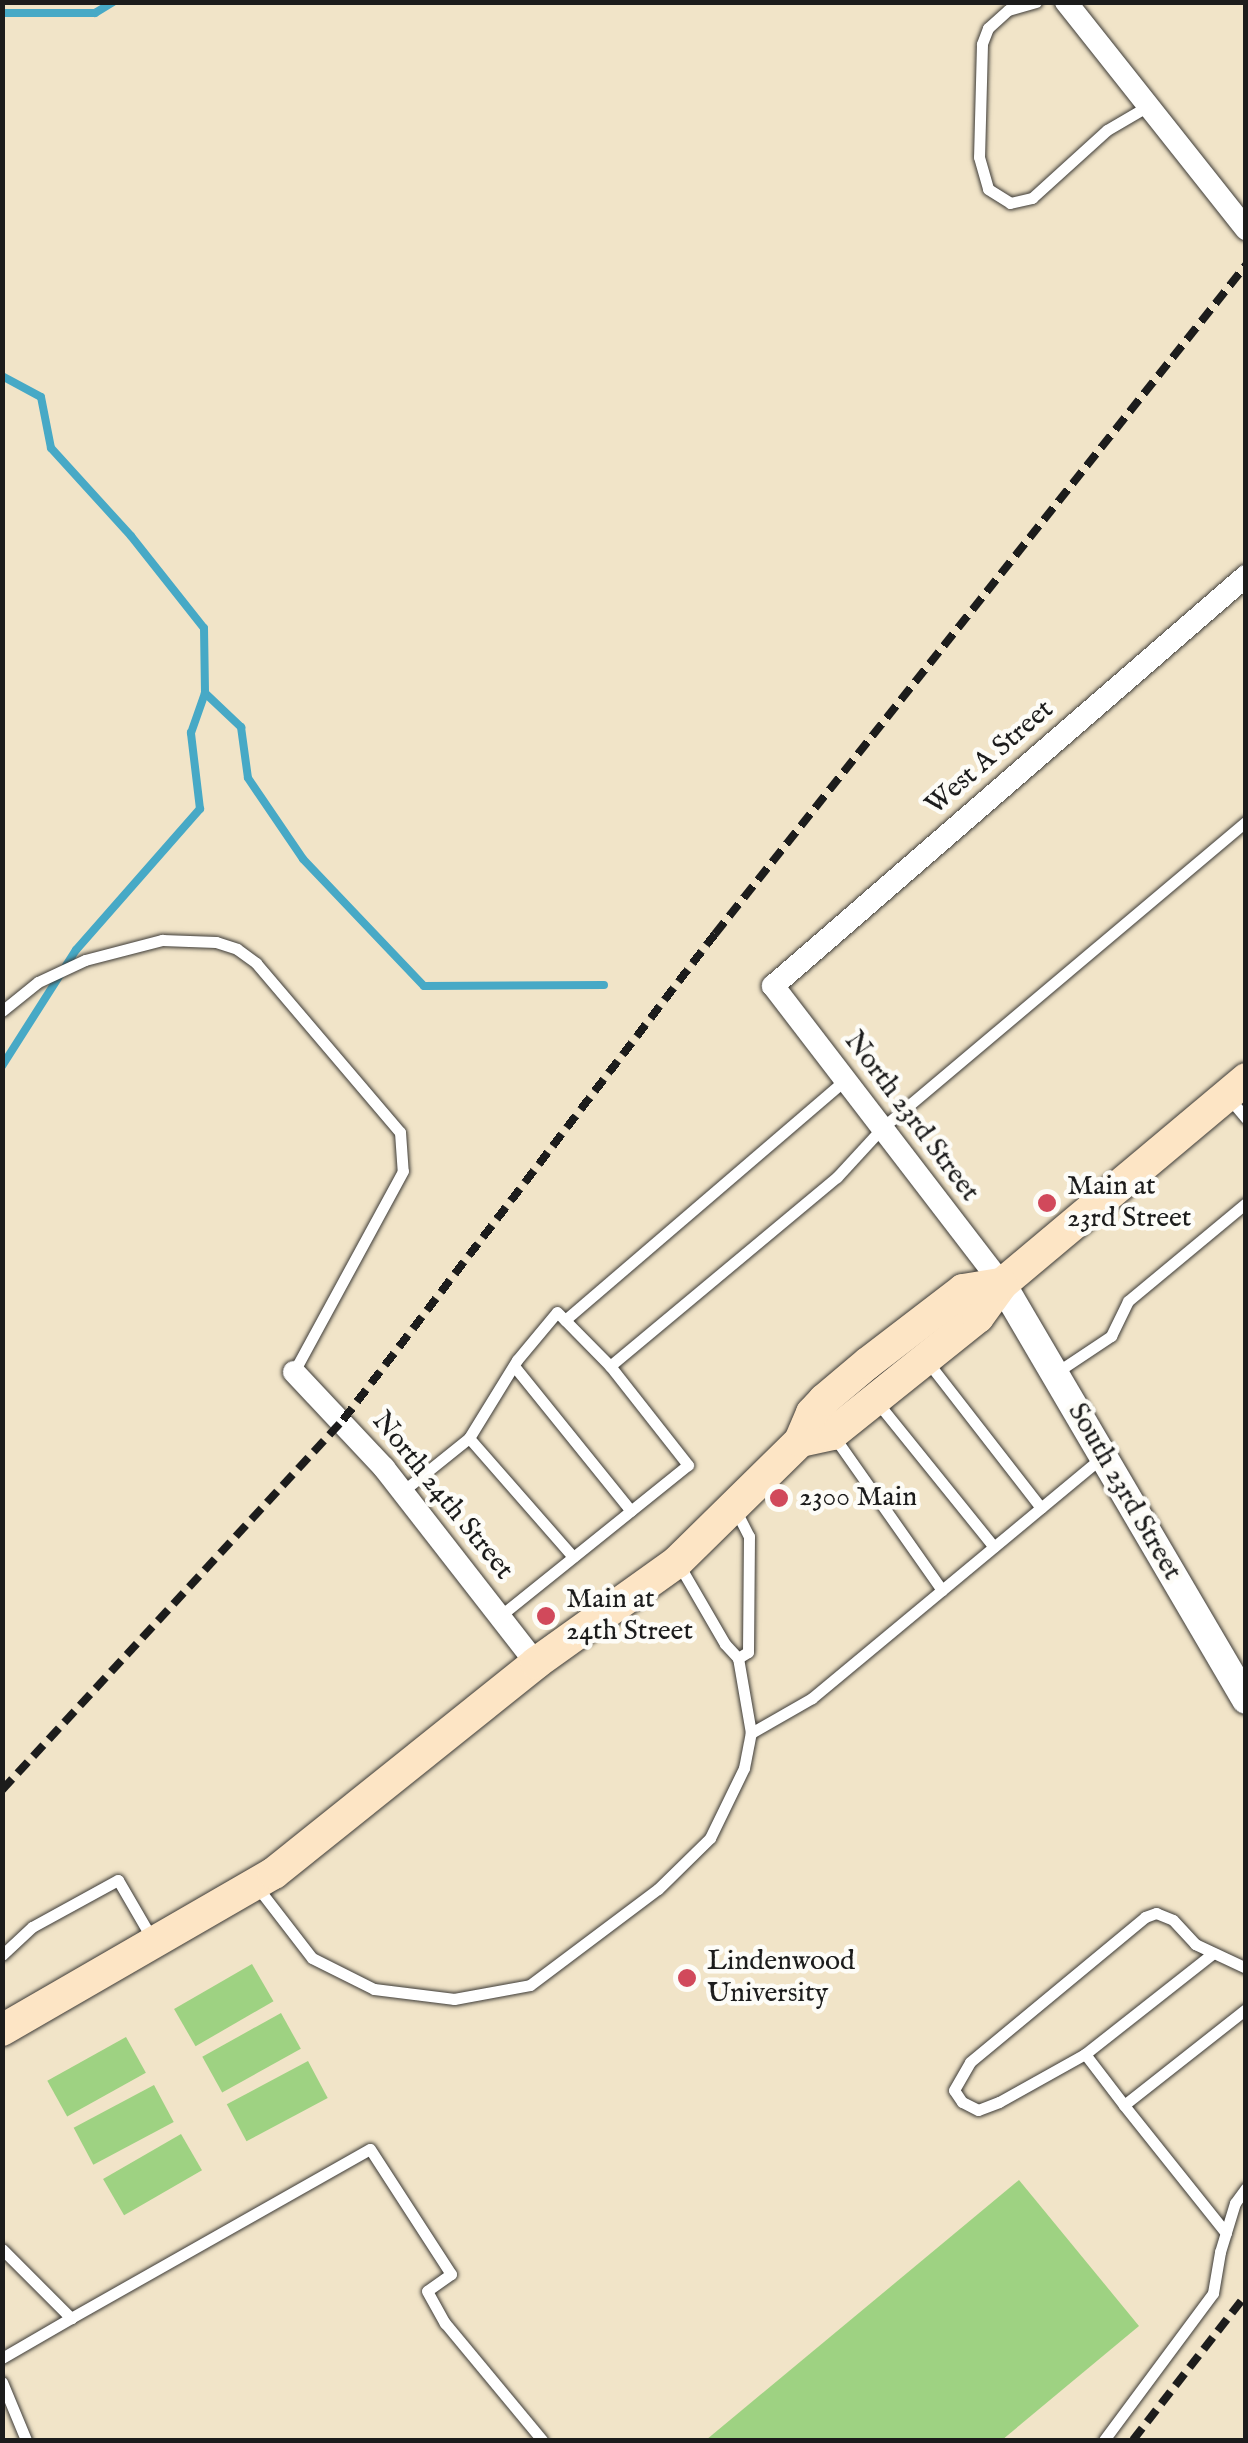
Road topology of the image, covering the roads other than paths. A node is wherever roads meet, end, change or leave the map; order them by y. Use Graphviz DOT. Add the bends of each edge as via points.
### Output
graph roads {
  1 [pos="1036,2"];
  2 [pos="1066,2"];
  3 [pos="1148,106"];
  4 [pos="1246,229"];
  5 [pos="1246,576"];
  6 [pos="1246,822"];
  7 [pos="773,986"];
  8 [pos="2,1011"];
  9 [pos="845,1080"];
  10 [pos="1239,1097"];
  11 [pos="882,1128"];
  12 [pos="1246,1202"];
  13 [pos="1002,1284"];
  14 [pos="565,1320"];
  15 [pos="924,1358"];
  16 [pos="514,1366"];
  17 [pos="610,1366"];
  18 [pos="294,1372"];
  19 [pos="1054,1374"];
  20 [pos="876,1400"];
  21 [pos="832,1434"];
  22 [pos="470,1438"];
  23 [pos="800,1440"];
  24 [pos="1103,1456"];
  25 [pos="403,1492"];
  26 [pos="734,1506"];
  27 [pos="1041,1508"];
  28 [pos="630,1511"];
  29 [pos="994,1547"];
  30 [pos="573,1557"];
  31 [pos="677,1562"];
  32 [pos="942,1590"];
  33 [pos="500,1616"];
  34 [pos="738,1658"];
  35 [pos="536,1663"];
  36 [pos="1243,1688"];
  37 [pos="751,1733"];
  38 [pos="255,1884"];
  39 [pos="154,1942"];
  40 [pos="1212,1954"];
  41 [pos="2,1956"];
  42 [pos="1246,1968"];
  43 [pos="1246,2009"];
  44 [pos="3,2029"];
  45 [pos="1085,2054"];
  46 [pos="1124,2105"];
  47 [pos="1246,2188"];
  48 [pos="1226,2233"];
  49 [pos="2,2250"];
  50 [pos="71,2318"];
  51 [pos="2,2358"];
  52 [pos="2,2382"];
  53 [pos="26,2440"];
  54 [pos="542,2440"];
  55 [pos="1104,2440"];
  1 -- 3 [label="lane" via="1008,10 982,44 979,157 988,189 1010,203 1032,198 1107,130"];
  2 -- 3 [label="street"];
  3 -- 4 [label="street"];
  5 -- 7 [label="street, West A Street"];
  6 -- 11 [label="lane"];
  7 -- 9 [label="street, North 23rd Street"];
  8 -- 18 [label="lane" via="38,982 86,960 162,940 216,942 256,963 400,1132 404,1171"];
  9 -- 11 [label="street, North 23rd Street"];
  9 -- 14 [label="lane"];
  10 -- 13 [label="main road"];
  11 -- 13 [label="street, North 23rd Street"];
  11 -- 17 [label="lane" via="838,1177"];
  12 -- 19 [label="lane" via="1128,1302 1111,1336"];
  13 -- 15 [label="main road" via="978,1317"];
  13 -- 19 [label="street, South 23rd Street"];
  13 -- 23 [label="main road" via="963,1290 915,1326 824,1400"];
  14 -- 16 [label="lane" via="557,1312"];
  14 -- 17 [label="lane"];
  15 -- 20 [label="main road"];
  15 -- 27 [label="lane"];
  16 -- 22 [label="lane"];
  16 -- 28 [label="lane"];
  17 -- 28 [label="lane" via="688,1465"];
  18 -- 25 [label="street, North 24th Street"];
  19 -- 24 [label="street, South 23rd Street"];
  20 -- 21 [label="main road"];
  20 -- 29 [label="lane"];
  21 -- 23 [label="main road"];
  21 -- 32 [label="lane"];
  22 -- 25 [label="lane"];
  22 -- 30 [label="lane"];
  23 -- 26 [label="main road"];
  24 -- 27 [label="lane"];
  24 -- 36 [label="street, South 23rd Street"];
  25 -- 33 [label="street, North 24th Street"];
  26 -- 31 [label="main road"];
  26 -- 34 [label="lane" via="749,1536 748,1652"];
  27 -- 29 [label="lane"];
  28 -- 30 [label="lane"];
  29 -- 32 [label="lane"];
  30 -- 33 [label="lane"];
  31 -- 34 [label="lane"];
  31 -- 35 [label="main road"];
  32 -- 37 [label="lane" via="812,1698"];
  33 -- 35 [label="street, North 24th Street"];
  34 -- 37 [label="lane"];
  35 -- 38 [label="main road"];
  37 -- 38 [label="lane" via="744,1768 710,1838 658,1889 530,1986 454,1999 374,1989 312,1958"];
  38 -- 39 [label="main road"];
  39 -- 41 [label="lane" via="118,1880 32,1927"];
  39 -- 44 [label="main road"];
  40 -- 42 [label="lane"];
  40 -- 45 [label="lane"];
  40 -- 45 [label="lane" via="1173,1920 1145,1917 970,2062 954,2090 978,2110"];
  43 -- 46 [label="lane"];
  45 -- 46 [label="lane"];
  46 -- 48 [label="lane"];
  47 -- 48 [label="lane"];
  48 -- 55 [label="lane" via="1214,2294"];
  49 -- 50 [label="lane"];
  50 -- 51 [label="lane"];
  50 -- 54 [label="lane" via="370,2149 450,2274 427,2292 445,2323"];
  52 -- 53 [label="lane"];
}
